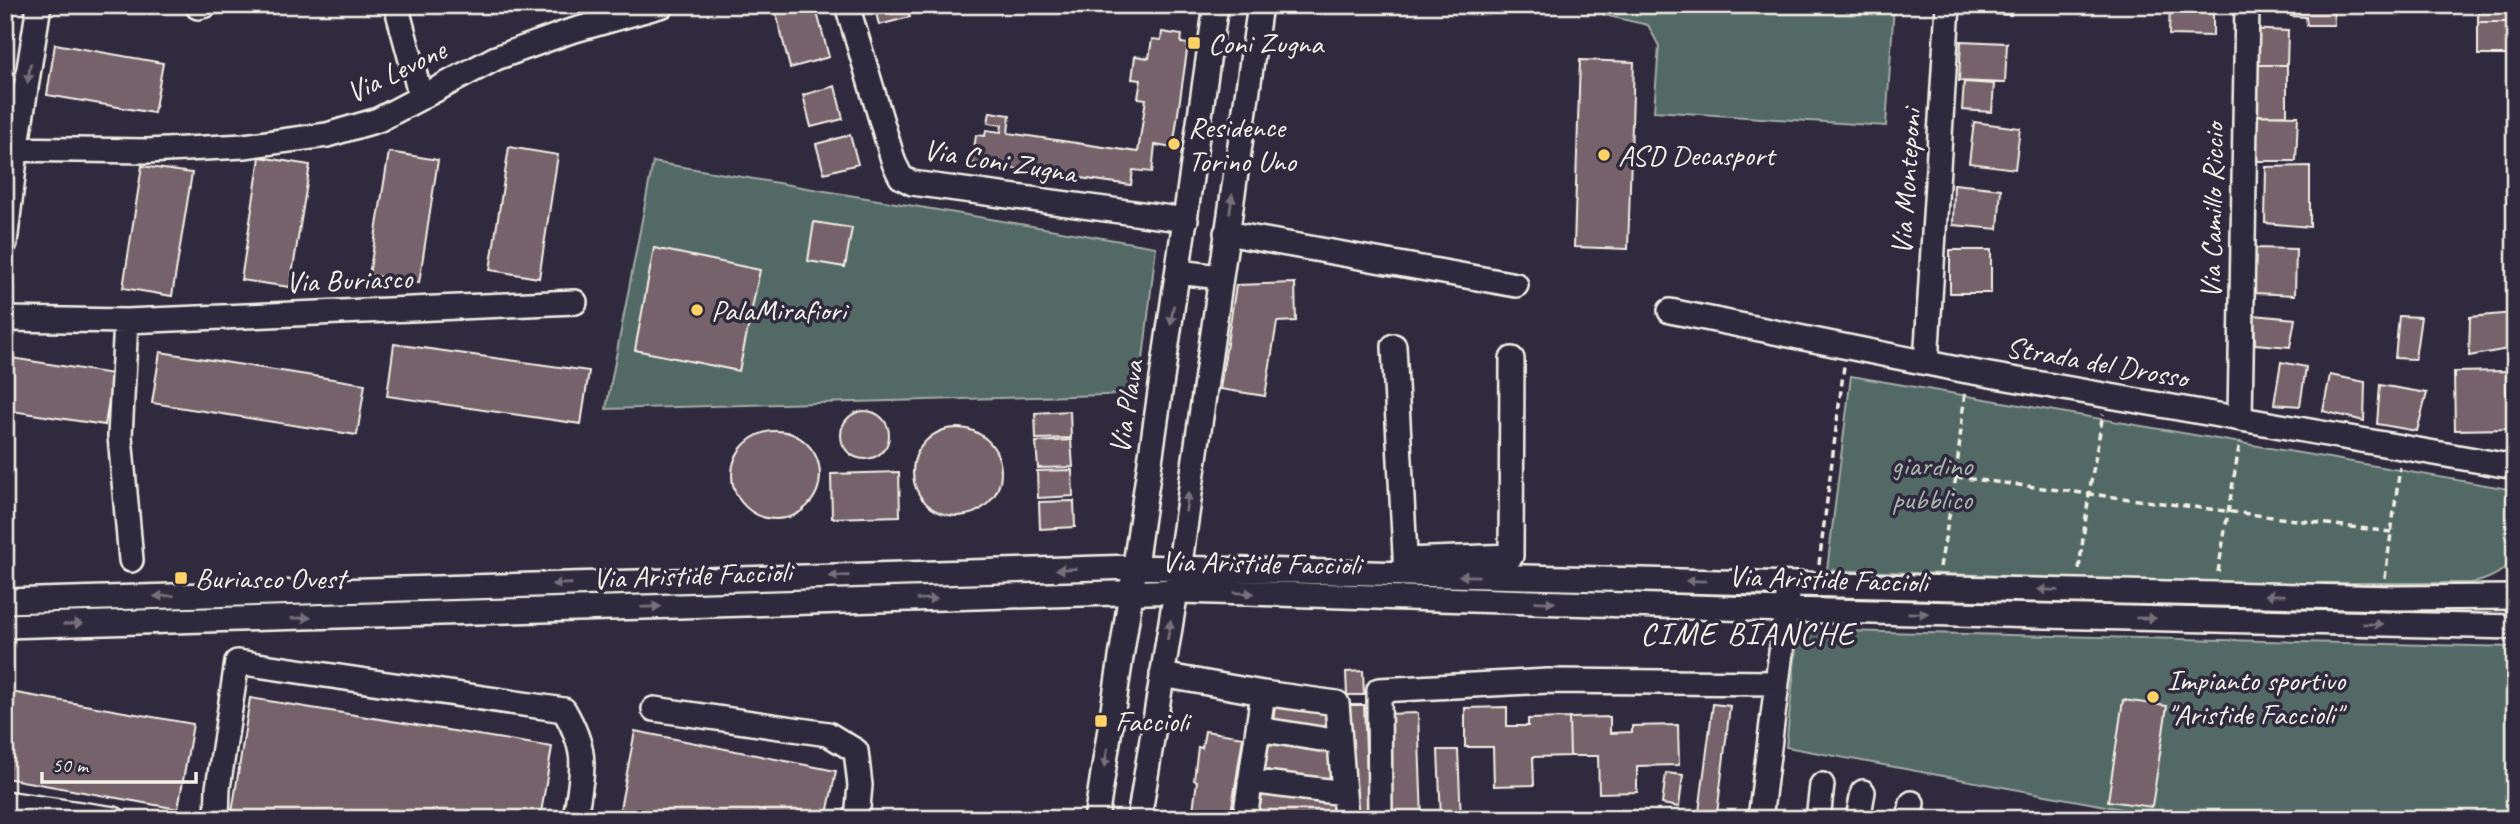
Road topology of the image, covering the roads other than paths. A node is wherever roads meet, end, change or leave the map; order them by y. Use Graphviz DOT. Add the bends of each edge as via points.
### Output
graph roads {
  1 [pos="39,5"];
  2 [pos="396,5"];
  3 [pos="663,5"];
  4 [pos="847,5"];
  5 [pos="1216,5"];
  6 [pos="1260,5"];
  7 [pos="1948,5"];
  8 [pos="2247,5"];
  9 [pos="421,97"];
  10 [pos="11,150"];
  11 [pos="1186,220"];
  12 [pos="1226,233"];
  13 [pos="5,243"];
  14 [pos="1178,272"];
  15 [pos="1220,276"];
  16 [pos="1516,285"];
  17 [pos="575,302"];
  18 [pos="1670,311"];
  19 [pos="5,319"];
  20 [pos="126,321"];
  21 [pos="1394,346"];
  22 [pos="1512,359"];
  23 [pos="1926,363"];
  24 [pos="2240,418"];
  25 [pos="2515,467"];
  26 [pos="131,559"];
  27 [pos="1135,567"];
  28 [pos="1405,567"];
  29 [pos="1176,580"];
  30 [pos="1789,583"];
  31 [pos="1132,593"];
  32 [pos="2515,597"];
  33 [pos="1406,598"];
  34 [pos="5,601"];
  35 [pos="1787,610"];
  36 [pos="5,626"];
  37 [pos="2515,627"];
  38 [pos="1162,675"];
  39 [pos="1777,683"];
  40 [pos="1263,693"];
  41 [pos="654,709"];
  42 [pos="1258,729"];
  43 [pos="1340,741"];
  44 [pos="1250,781"];
  45 [pos="1822,785"];
  46 [pos="1863,792"];
  47 [pos="1344,793"];
  48 [pos="5,803"];
  49 [pos="114,819"];
  50 [pos="217,819"];
  51 [pos="575,819"];
  52 [pos="857,819"];
  53 [pos="1096,819"];
  54 [pos="1139,819"];
  55 [pos="1245,819"];
  56 [pos="1346,819"];
  57 [pos="1380,819"];
  58 [pos="1760,819"];
  59 [pos="1818,819"];
  60 [pos="1858,819"];
  1 -- 10 [label="street, one-way"];
  2 -- 9 [label="street"];
  3 -- 9 [label="street, Via Levone" via="496,58"];
  4 -- 11 [label="street, Via Coni Zugna" via="901,177 912,183"];
  5 -- 11 [label="street, Via Plava"];
  12 -- 6 [label="street, one-way"];
  7 -- 23 [label="street, Via Monteponi"];
  8 -- 24 [label="street, Via Camillo Riccio"];
  9 -- 10 [label="street, Via Levone" via="378,120 327,135 244,146"];
  10 -- 13 [label="street"];
  11 -- 14 [label="street, Via Plava"];
  12 -- 15 [label="street"];
  12 -- 16 [label="street"];
  14 -- 15 [label="street"];
  14 -- 27 [label="street, Via Plava, one-way"];
  29 -- 15 [label="street, one-way"];
  17 -- 20 [label="street, Via Buriasco"];
  18 -- 23 [label="street, Strada del Drosso"];
  19 -- 20 [label="street, Via Buriasco"];
  20 -- 26 [label="street" via="120,436"];
  21 -- 28 [label="street"];
  22 -- 28 [label="street" via="1511,556"];
  23 -- 24 [label="street, Strada del Drosso"];
  24 -- 25 [label="street, Strada del Drosso"];
  27 -- 29 [label="street, Via Aristide Faccioli"];
  27 -- 31 [label="street, Via Plava"];
  27 -- 34 [label="street, Via Aristide Faccioli, one-way"];
  28 -- 29 [label="street, Via Aristide Faccioli"];
  30 -- 28 [label="street, Via Aristide Faccioli, one-way"];
  28 -- 33 [label="street"];
  29 -- 31 [label="street, Via Aristide Faccioli"];
  29 -- 33 [label="street, Via Aristide Faccioli, one-way"];
  38 -- 29 [label="street, one-way"];
  32 -- 30 [label="street, Via Aristide Faccioli, one-way" via="2383,598"];
  30 -- 35 [label="street"];
  36 -- 31 [label="street, Via Aristide Faccioli, one-way"];
  31 -- 53 [label="street, Via Plava, one-way"];
  33 -- 35 [label="street, Via Aristide Faccioli, one-way"];
  35 -- 37 [label="street, Via Aristide Faccioli, one-way"];
  35 -- 39 [label="street"];
  38 -- 40 [label="street"];
  38 -- 54 [label="street"];
  39 -- 57 [label="street" via="1548,681 1379,690"];
  39 -- 58 [label="street"];
  40 -- 42 [label="street"];
  40 -- 43 [label="street" via="1337,703"];
  41 -- 52 [label="street" via="828,734 856,751"];
  42 -- 43 [label="street"];
  42 -- 44 [label="street"];
  43 -- 47 [label="street"];
  44 -- 47 [label="street"];
  44 -- 55 [label="street"];
  45 -- 59 [label="street"];
  46 -- 60 [label="street"];
  47 -- 56 [label="street"];
  48 -- 49 [label="street"];
  50 -- 51 [label="street" via="237,662 564,710 584,758"];
}
